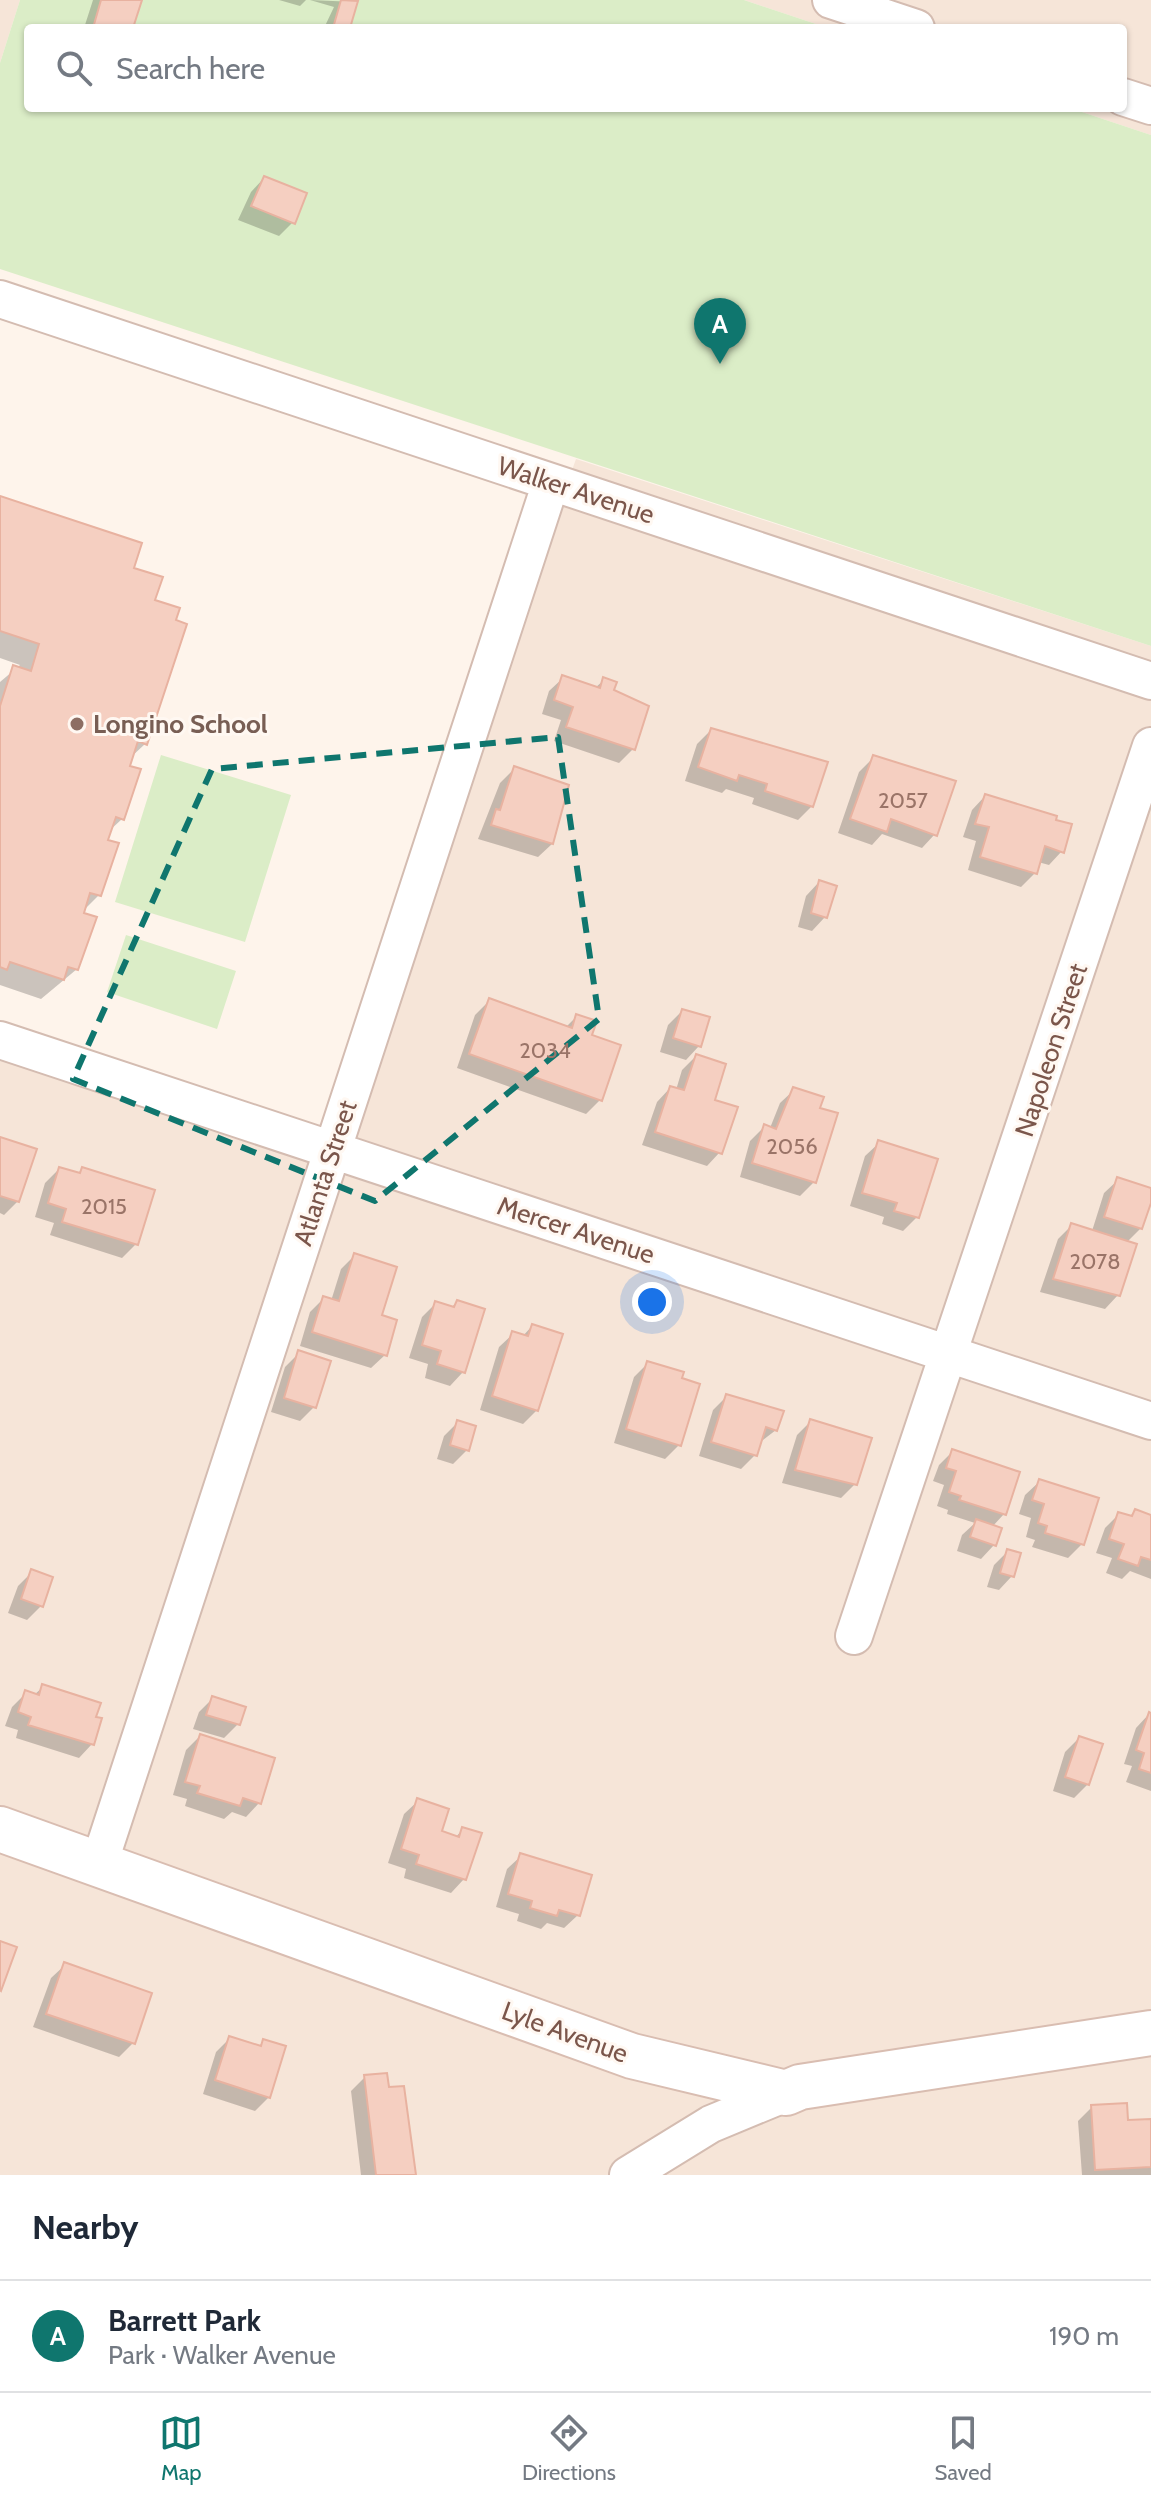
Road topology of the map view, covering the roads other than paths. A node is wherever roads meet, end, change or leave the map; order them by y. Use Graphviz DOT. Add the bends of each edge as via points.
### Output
graph roads {
  1 [pos="831,0"];
  2 [pos="904,24"];
  3 [pos="1127,98"];
  4 [pos="1151,106"];
  5 [pos="0,299"];
  6 [pos="551,482"];
  7 [pos="1151,681"];
  8 [pos="1151,746"];
  9 [pos="0,1040"];
  10 [pos="333,1150"];
  11 [pos="950,1354"];
  12 [pos="1151,1421"];
  13 [pos="854,1636"];
  14 [pos="0,1829"];
  15 [pos="99,1864"];
  16 [pos="1151,2033"];
  17 [pos="786,2093"];
  18 [pos="628,2175"];
  1 -- 2 [label="street"];
  3 -- 4 [label="street"];
  5 -- 6 [label="street, Walker Avenue"];
  6 -- 7 [label="street, Walker Avenue"];
  6 -- 10 [label="street, Atlanta Street"];
  8 -- 11 [label="street, Napoleon Street"];
  9 -- 10 [label="street, Mercer Avenue"];
  10 -- 11 [label="street, Mercer Avenue"];
  10 -- 15 [label="street, Atlanta Street"];
  11 -- 12 [label="street, Mercer Avenue"];
  11 -- 13 [label="street, Napoleon Street"];
  14 -- 15 [label="street, Lyle Avenue"];
  15 -- 17 [label="street, Lyle Avenue" via="632,2056"];
  16 -- 17 [label="street, Lyle Avenue"];
  17 -- 18 [label="street" via="711,2124"];
}
